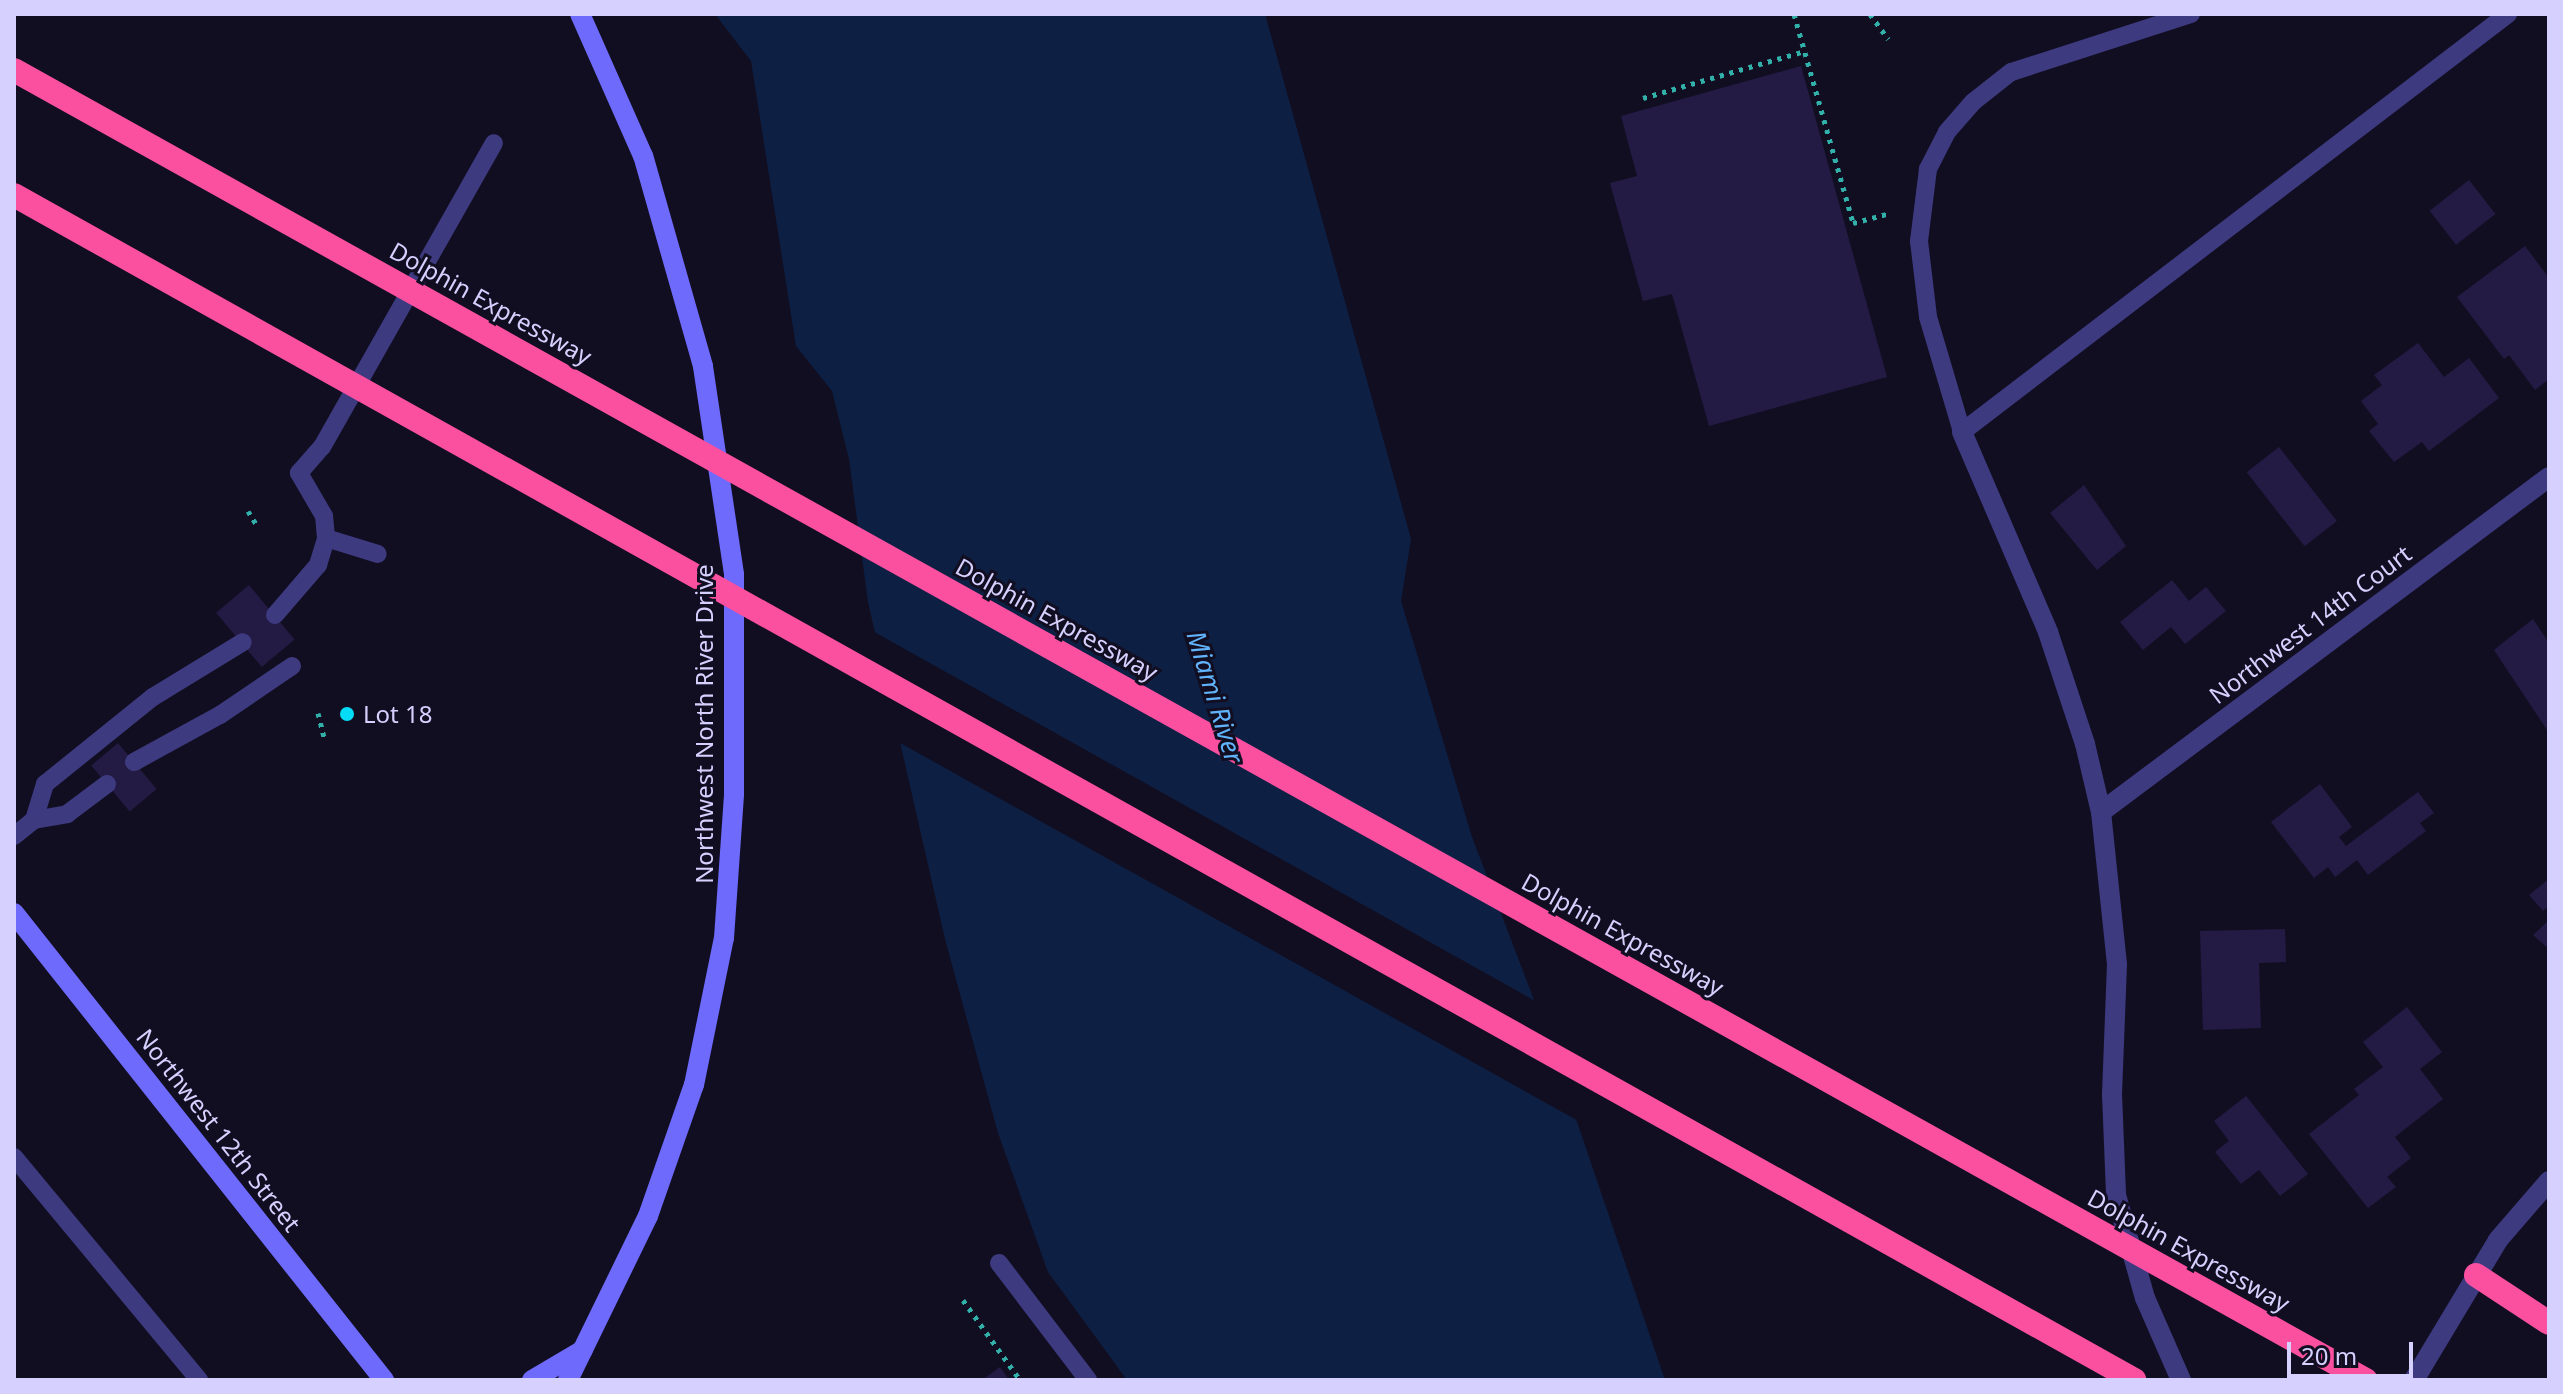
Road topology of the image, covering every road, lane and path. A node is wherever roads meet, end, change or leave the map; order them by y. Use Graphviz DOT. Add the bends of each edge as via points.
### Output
graph roads {
  1 [pos="580,14"];
  2 [pos="1794,14"];
  3 [pos="1870,14"];
  4 [pos="2191,14"];
  5 [pos="2508,14"];
  6 [pos="1888,39"];
  7 [pos="1805,51"];
  8 [pos="14,70"];
  9 [pos="1643,98"];
  10 [pos="494,143"];
  11 [pos="14,195"];
  12 [pos="1890,213"];
  13 [pos="1962,432"];
  14 [pos="2549,477"];
  15 [pos="248,511"];
  16 [pos="256,524"];
  17 [pos="326,538"];
  18 [pos="378,554"];
  19 [pos="275,615"];
  20 [pos="243,642"];
  21 [pos="292,666"];
  22 [pos="318,713"];
  23 [pos="324,737"];
  24 [pos="134,762"];
  25 [pos="107,784"];
  26 [pos="2101,812"];
  27 [pos="34,820"];
  28 [pos="14,836"];
  29 [pos="14,913"];
  30 [pos="14,1157"];
  31 [pos="2549,1181"];
  32 [pos="999,1263"];
  33 [pos="2476,1275"];
  34 [pos="963,1300"];
  35 [pos="2549,1323"];
  36 [pos="587,1348"];
  37 [pos="199,1380"];
  38 [pos="384,1380"];
  39 [pos="532,1380"];
  40 [pos="568,1380"];
  41 [pos="1020,1380"];
  42 [pos="1088,1380"];
  43 [pos="2134,1380"];
  44 [pos="2181,1380"];
  45 [pos="2366,1380"];
  46 [pos="2414,1380"];
  1 -- 36 [label="main road, Northwest North River Drive" via="643,156 688,305 726,501 735,643 734,794 718,977 673,1150"];
  2 -- 7 [label="path"];
  3 -- 6 [label="path"];
  4 -- 13 [label="lane" via="2011,72 1973,102 1947,132 1928,169 1919,241 1928,317"];
  5 -- 13 [label="lane"];
  7 -- 9 [label="path"];
  7 -- 12 [label="path" via="1853,223"];
  8 -- 45 [label="highway, Dolphin Expressway, bridge"];
  10 -- 17 [label="lane" via="322,447 299,473 324,516"];
  11 -- 43 [label="highway, bridge"];
  13 -- 26 [label="street" via="2065,677"];
  14 -- 26 [label="street, Northwest 14th Court"];
  15 -- 16 [label="path"];
  17 -- 18 [label="lane"];
  17 -- 19 [label="lane" via="318,565"];
  20 -- 27 [label="lane" via="153,697 45,784"];
  21 -- 24 [label="lane" via="220,715"];
  22 -- 23 [label="path"];
  25 -- 27 [label="lane" via="67,814"];
  26 -- 44 [label="street" via="2117,964 2112,1094 2116,1195 2145,1298"];
  27 -- 28 [label="lane"];
  29 -- 38 [label="main road, Northwest 12th Street"];
  30 -- 37 [label="lane"];
  31 -- 33 [label="street"];
  32 -- 42 [label="lane"];
  33 -- 35 [label="highway"];
  33 -- 46 [label="street"];
  34 -- 41 [label="path"];
  36 -- 39 [label="main road"];
  36 -- 40 [label="main road, Northwest North River Drive"];
}
